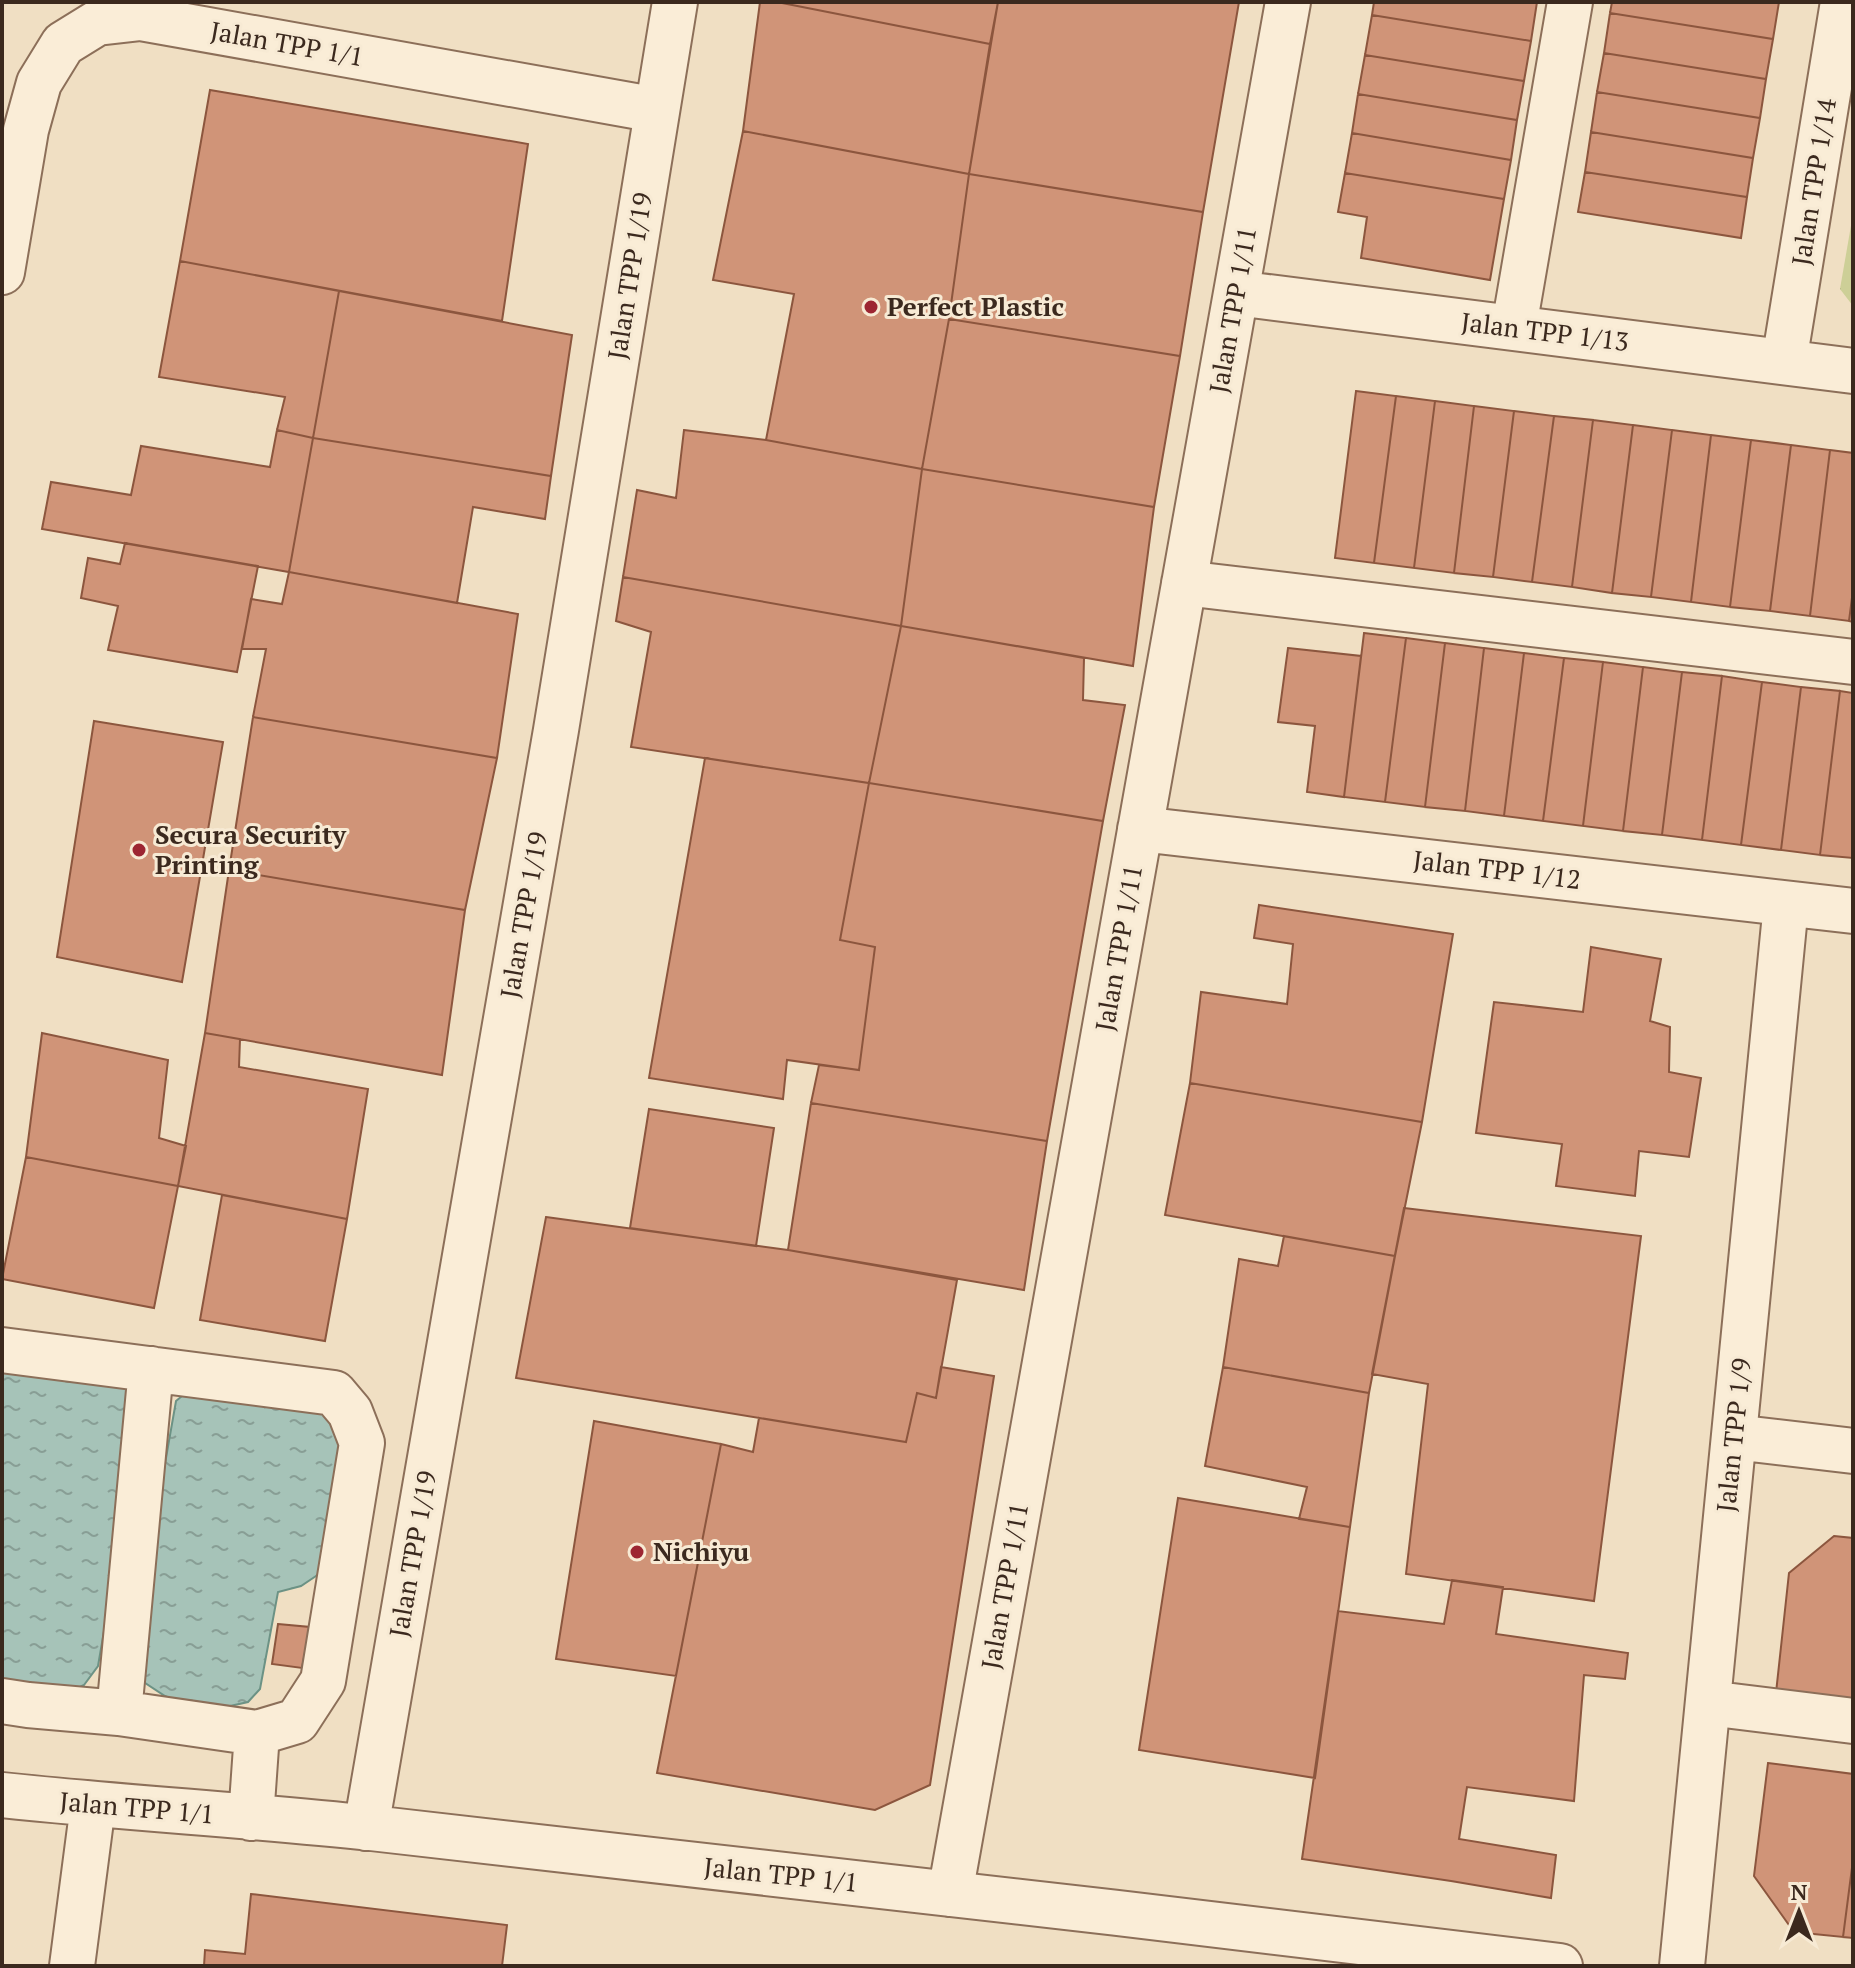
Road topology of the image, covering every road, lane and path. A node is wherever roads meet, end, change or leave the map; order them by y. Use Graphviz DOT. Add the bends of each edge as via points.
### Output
graph roads {
  1 [pos="675,2"];
  2 [pos="1288,2"];
  3 [pos="1570,2"];
  4 [pos="1843,2"];
  5 [pos="657,110"];
  6 [pos="2,272"];
  7 [pos="1236,293"];
  8 [pos="1514,327"];
  9 [pos="1784,362"];
  10 [pos="1853,371"];
  11 [pos="1184,583"];
  12 [pos="1853,662"];
  13 [pos="1140,829"];
  14 [pos="1786,904"];
  15 [pos="1853,911"];
  16 [pos="2,1350"];
  17 [pos="151,1369"];
  18 [pos="1734,1437"];
  19 [pos="1853,1451"];
  20 [pos="2,1701"];
  21 [pos="1708,1703"];
  22 [pos="119,1713"];
  23 [pos="1853,1721"];
  24 [pos="257,1733"];
  25 [pos="2,1795"];
  26 [pos="93,1805"];
  27 [pos="251,1818"];
  28 [pos="366,1828"];
  29 [pos="950,1894"];
  30 [pos="1379,1955"];
  31 [pos="72,1966"];
  32 [pos="1560,1966"];
  33 [pos="1682,1966"];
  1 -- 5 [label="street, Jalan TPP 1/19"];
  2 -- 7 [label="street, Jalan TPP 1/11"];
  3 -- 8 [label="street"];
  4 -- 9 [label="street, Jalan TPP 1/14"];
  5 -- 6 [label="street, Jalan TPP 1/1" via="141,18 97,23 63,44 39,83"];
  5 -- 28 [label="street, Jalan TPP 1/19"];
  7 -- 8 [label="street, Jalan TPP 1/13"];
  7 -- 11 [label="street, Jalan TPP 1/11"];
  8 -- 9 [label="street, Jalan TPP 1/13"];
  9 -- 10 [label="street, Jalan TPP 1/13"];
  11 -- 12 [label="street"];
  11 -- 13 [label="street, Jalan TPP 1/11"];
  13 -- 14 [label="street, Jalan TPP 1/12"];
  13 -- 29 [label="street, Jalan TPP 1/11"];
  14 -- 15 [label="street, Jalan TPP 1/12"];
  14 -- 18 [label="street, Jalan TPP 1/9"];
  16 -- 17 [label="street"];
  17 -- 22 [label="street"];
  17 -- 24 [label="street" via="334,1393 350,1412 362,1443 323,1681 297,1721"];
  18 -- 19 [label="street"];
  18 -- 21 [label="street, Jalan TPP 1/9"];
  20 -- 22 [label="street"];
  21 -- 23 [label="street"];
  21 -- 33 [label="street, Jalan TPP 1/9"];
  22 -- 24 [label="street"];
  24 -- 27 [label="street"];
  25 -- 26 [label="street, Jalan TPP 1/1"];
  26 -- 27 [label="street, Jalan TPP 1/1"];
  26 -- 31 [label="street"];
  27 -- 28 [label="street, Jalan TPP 1/1"];
  28 -- 29 [label="street, Jalan TPP 1/1"];
  29 -- 30 [label="street, Jalan TPP 1/1"];
  30 -- 32 [label="street, Jalan TPP 1/1"];
}
